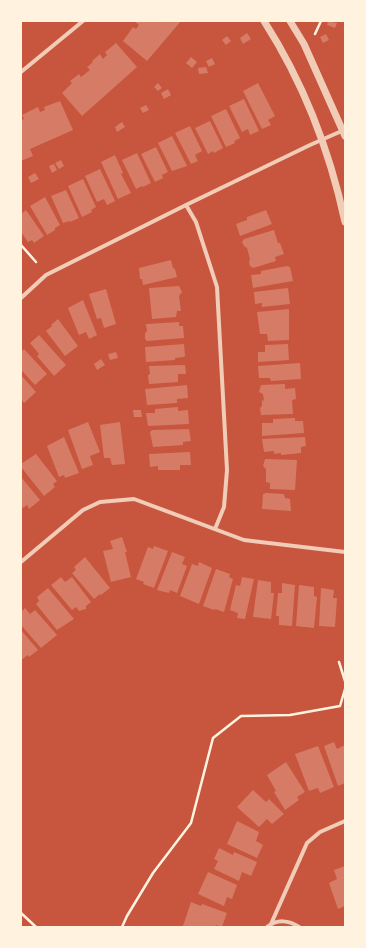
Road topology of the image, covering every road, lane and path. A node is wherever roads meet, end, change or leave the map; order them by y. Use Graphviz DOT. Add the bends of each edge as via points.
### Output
graph roads {
  1 [pos="82,21"];
  2 [pos="264,21"];
  3 [pos="290,21"];
  4 [pos="321,21"];
  5 [pos="315,34"];
  6 [pos="21,72"];
  7 [pos="344,132"];
  8 [pos="322,140"];
  9 [pos="186,205"];
  10 [pos="345,222"];
  11 [pos="21,245"];
  12 [pos="36,262"];
  13 [pos="21,298"];
  14 [pos="215,529"];
  15 [pos="345,552"];
  16 [pos="21,562"];
  17 [pos="339,662"];
  18 [pos="345,681"];
  19 [pos="345,689"];
  20 [pos="345,821"];
  21 [pos="21,913"];
  22 [pos="269,926"];
  23 [pos="36,927"];
  24 [pos="122,927"];
  25 [pos="299,927"];
  1 -- 6 [label="street"];
  2 -- 8 [label="street" via="301,88"];
  3 -- 7 [label="street" via="304,44"];
  4 -- 5 [label="path"];
  7 -- 8 [label="street"];
  8 -- 9 [label="street"];
  8 -- 10 [label="street" via="337,186"];
  9 -- 13 [label="street" via="46,275"];
  9 -- 14 [label="street" via="196,222 217,287 227,470 224,506"];
  11 -- 12 [label="path"];
  14 -- 15 [label="street" via="244,540"];
  14 -- 16 [label="street" via="134,499 100,502 83,510"];
  17 -- 18 [label="path"];
  19 -- 24 [label="path" via="340,706 290,715 241,716 213,738 191,823 153,873"];
  20 -- 22 [label="street" via="320,832 307,843"];
  21 -- 23 [label="path"];
  22 -- 25 [label="street" via="284,921"];
}
